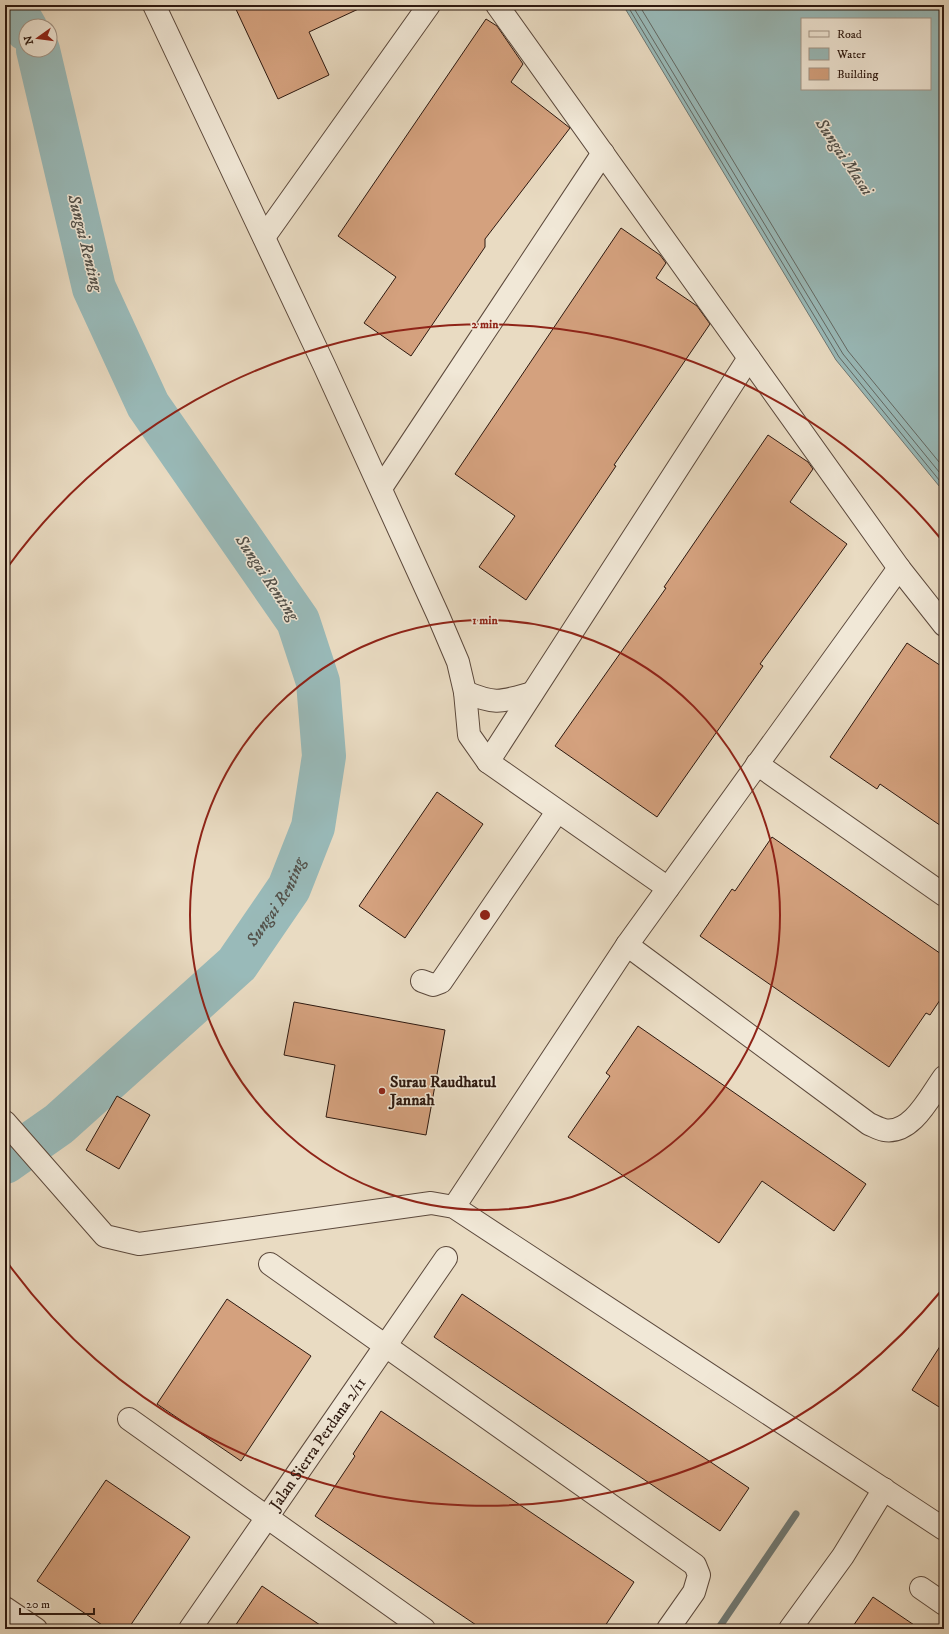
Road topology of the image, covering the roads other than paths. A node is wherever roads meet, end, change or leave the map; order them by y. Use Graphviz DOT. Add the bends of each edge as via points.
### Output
graph roads {
  1 [pos="154,5"];
  2 [pos="497,5"];
  3 [pos="418,10"];
  4 [pos="603,153"];
  5 [pos="264,237"];
  6 [pos="749,358"];
  7 [pos="381,488"];
  8 [pos="899,568"];
  9 [pos="944,625"];
  10 [pos="466,692"];
  11 [pos="532,693"];
  12 [pos="488,762"];
  13 [pos="757,764"];
  14 [pos="557,812"];
  15 [pos="668,888"];
  16 [pos="944,895"];
  17 [pos="627,945"];
  18 [pos="422,982"];
  19 [pos="944,1077"];
  20 [pos="5,1122"];
  21 [pos="454,1207"];
  22 [pos="446,1258"];
  23 [pos="270,1264"];
  24 [pos="385,1345"];
  25 [pos="129,1419"];
  26 [pos="884,1489"];
  27 [pos="267,1517"];
  28 [pos="944,1529"];
  29 [pos="921,1588"];
  30 [pos="944,1604"];
  31 [pos="5,1608"];
  32 [pos="36,1629"];
  33 [pos="190,1629"];
  34 [pos="424,1629"];
  35 [pos="668,1629"];
  36 [pos="790,1629"];
  1 -- 5 [label="street"];
  2 -- 4 [label="street"];
  3 -- 5 [label="street" via="340,131"];
  4 -- 6 [label="street"];
  4 -- 7 [label="street"];
  5 -- 7 [label="street"];
  6 -- 8 [label="street"];
  6 -- 11 [label="street"];
  7 -- 10 [label="street" via="458,662"];
  8 -- 9 [label="street"];
  8 -- 13 [label="street"];
  10 -- 11 [label="street" via="486,700 500,702"];
  10 -- 12 [label="street" via="469,735"];
  11 -- 12 [label="street"];
  12 -- 14 [label="street"];
  13 -- 15 [label="street"];
  13 -- 16 [label="street"];
  14 -- 15 [label="street"];
  14 -- 18 [label="street" via="441,982 433,985"];
  15 -- 17 [label="street"];
  17 -- 19 [label="street" via="869,1124 884,1130 899,1129 910,1124"];
  17 -- 21 [label="street"];
  20 -- 21 [label="street" via="105,1236 139,1244 431,1203"];
  21 -- 26 [label="street"];
  22 -- 24 [label="street, Jalan Sierra Perdana 2/11"];
  23 -- 24 [label="street"];
  24 -- 27 [label="street, Jalan Sierra Perdana 2/11"];
  24 -- 35 [label="street" via="695,1565 699,1575 694,1592"];
  25 -- 27 [label="street"];
  26 -- 28 [label="street"];
  26 -- 36 [label="street" via="843,1556"];
  27 -- 33 [label="street, Jalan Sierra Perdana 2/11"];
  27 -- 34 [label="street"];
  29 -- 30 [label="street"];
  31 -- 32 [label="street"];
}
